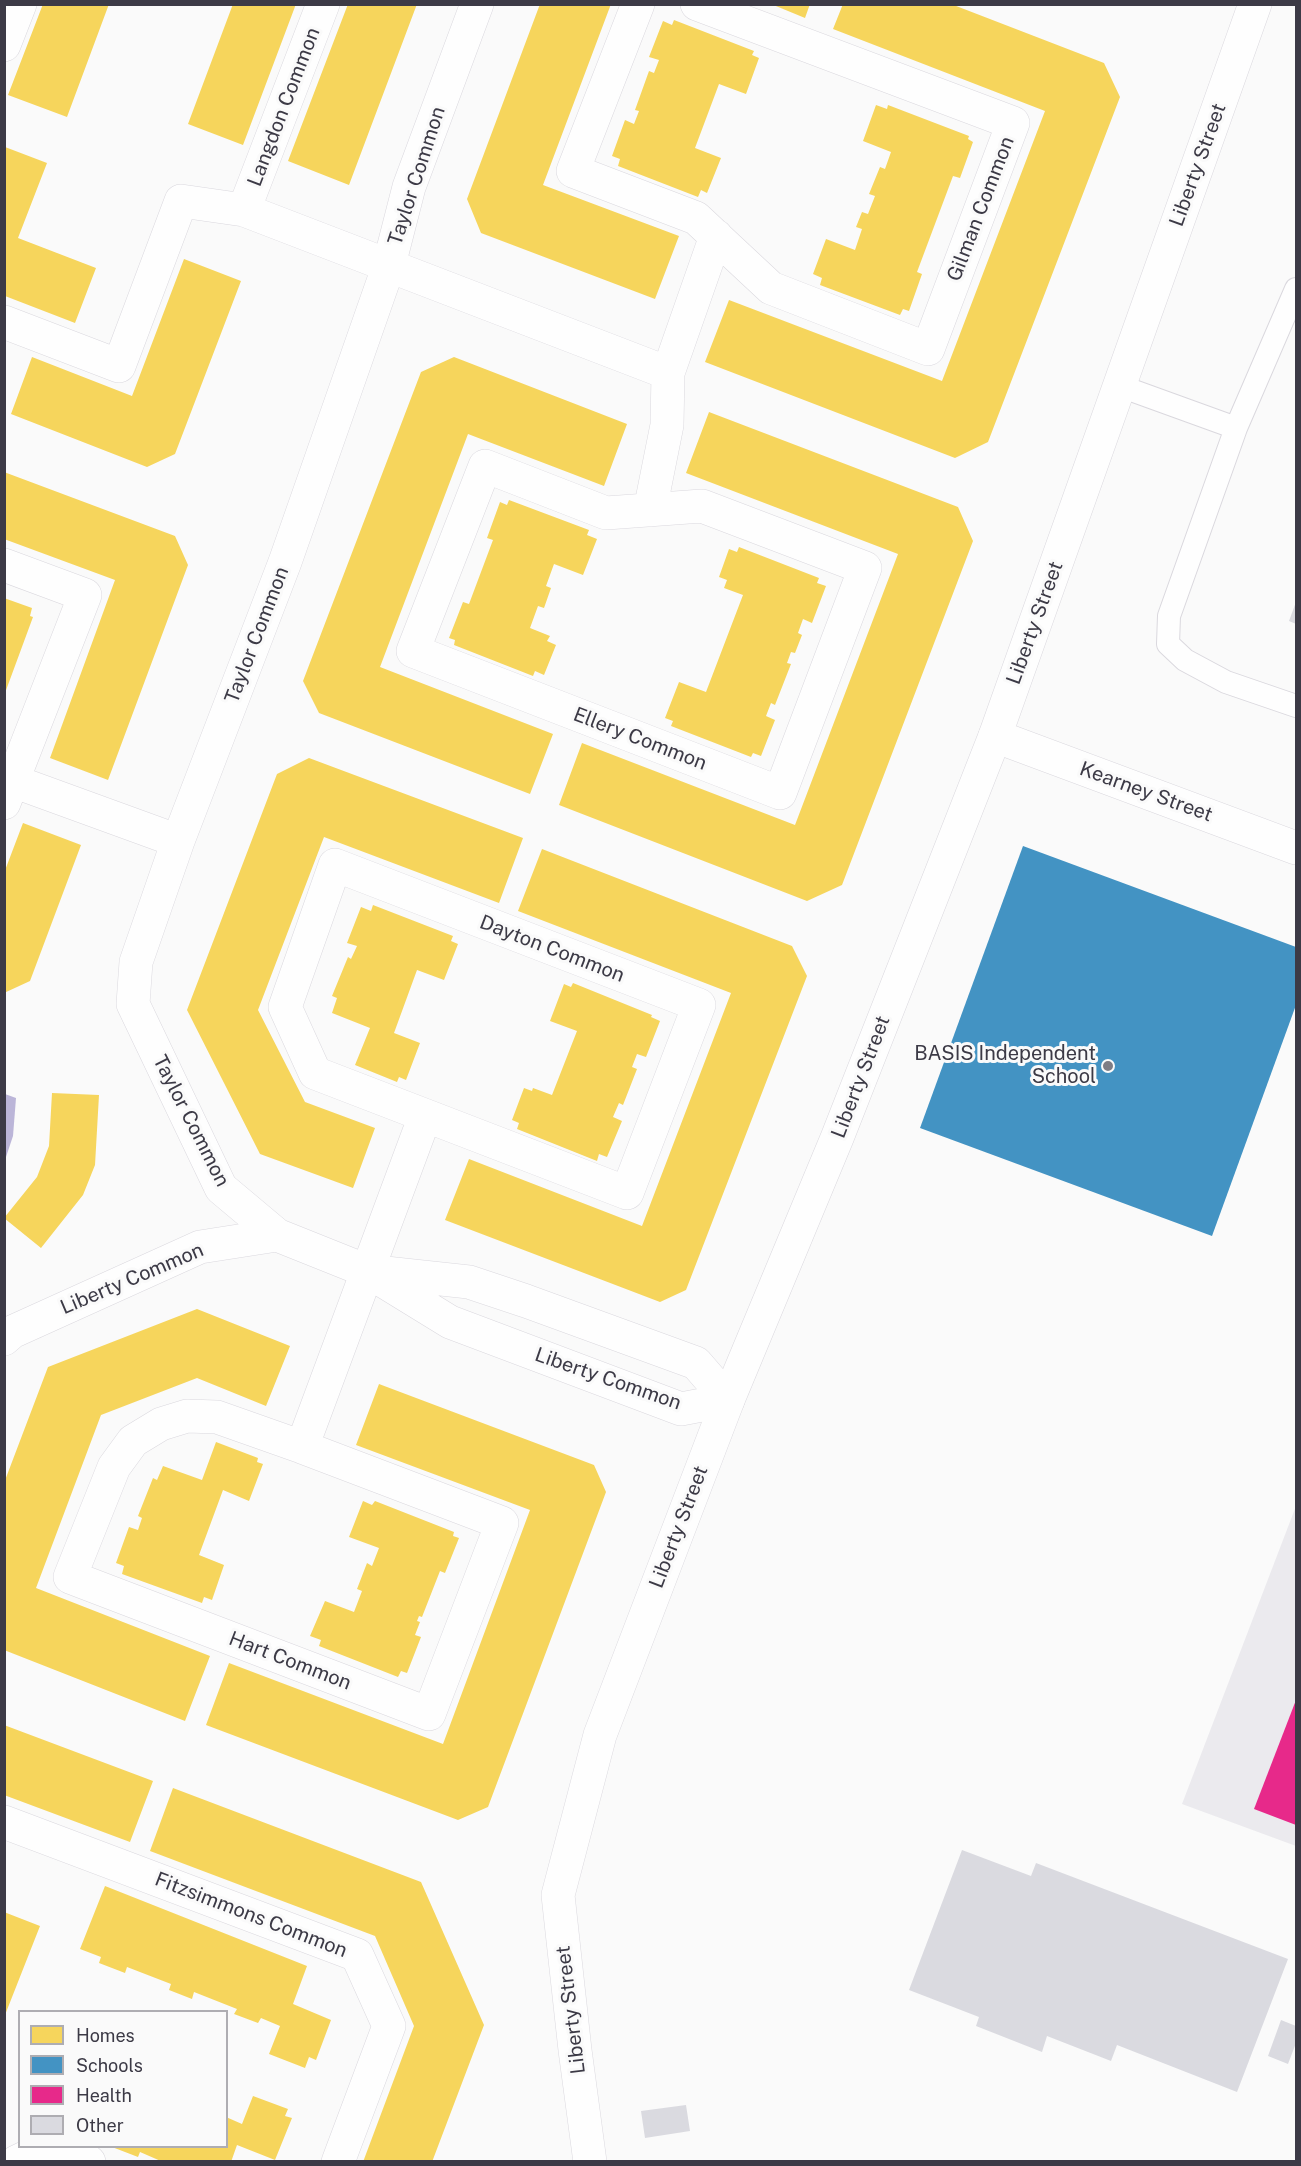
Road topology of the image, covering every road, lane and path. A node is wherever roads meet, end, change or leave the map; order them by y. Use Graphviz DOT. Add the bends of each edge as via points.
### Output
graph roads {
  1 [pos="20,4"];
  2 [pos="323,4"];
  3 [pos="477,4"];
  4 [pos="638,4"];
  5 [pos="697,4"];
  6 [pos="1256,4"];
  7 [pos="4,45"];
  8 [pos="244,210"];
  9 [pos="716,236"];
  10 [pos="389,265"];
  11 [pos="1296,289"];
  12 [pos="4,322"];
  13 [pos="668,373"];
  14 [pos="1120,386"];
  15 [pos="1236,428"];
  16 [pos="650,510"];
  17 [pos="4,565"];
  18 [pos="1296,706"];
  19 [pos="995,736"];
  20 [pos="9,792"];
  21 [pos="178,841"];
  22 [pos="1296,848"];
  23 [pos="425,1116"];
  24 [pos="277,1234"];
  25 [pos="367,1271"];
  26 [pos="526,1302"];
  27 [pos="4,1339"];
  28 [pos="511,1345"];
  29 [pos="728,1400"];
  30 [pos="302,1447"];
  31 [pos="4,1822"];
  32 [pos="46,2148"];
  33 [pos="55,2148"];
  34 [pos="16,2162"];
  35 [pos="89,2162"];
  36 [pos="338,2162"];
  37 [pos="590,2162"];
  1 -- 7 [label="street"];
  2 -- 8 [label="street, Langdon Common"];
  3 -- 10 [label="street, Taylor Common" via="409,187"];
  4 -- 9 [label="street, Gilman Common" via="573,171 696,218"];
  5 -- 9 [label="street, Gilman Common" via="1013,123 928,349 771,288"];
  6 -- 14 [label="street, Liberty Street"];
  8 -- 10 [label="street"];
  8 -- 12 [label="street" via="182,201 119,366"];
  9 -- 13 [label="street"];
  10 -- 13 [label="street"];
  10 -- 21 [label="street, Taylor Common" via="285,561"];
  11 -- 15 [label="lane"];
  13 -- 16 [label="street" via="667,426"];
  14 -- 15 [label="lane"];
  14 -- 19 [label="street, Liberty Street"];
  15 -- 18 [label="lane" via="1169,616 1168,644 1185,660 1226,682"];
  16 -- 16 [label="street, Ellery Common" via="702,506 865,568 780,792 413,651 484,466 606,513"];
  17 -- 20 [label="street" via="85,595"];
  19 -- 22 [label="street, Kearney Street"];
  19 -- 29 [label="street, Liberty Street" via="837,1138"];
  20 -- 21 [label="street"];
  21 -- 24 [label="street, Taylor Common" via="136,962 133,1004 221,1188"];
  23 -- 23 [label="street, Dayton Common" via="627,1193 699,1005 335,865 285,1007 315,1073"];
  23 -- 25 [label="street"];
  24 -- 25 [label="street, Liberty Common"];
  24 -- 27 [label="street, Liberty Common" via="200,1247"];
  25 -- 26 [label="street, Liberty Common" via="469,1281"];
  25 -- 28 [label="street, Liberty Common" via="450,1322"];
  25 -- 30 [label="street"];
  26 -- 28 [label="street"];
  26 -- 29 [label="street, Liberty Common" via="696,1363"];
  28 -- 29 [label="street, Liberty Common" via="681,1409"];
  29 -- 37 [label="street, Liberty Street" via="600,1735 558,1895"];
  30 -- 30 [label="street, Hart Common" via="217,1417 187,1416 160,1424 132,1441 114,1467 70,1577 429,1714 502,1523"];
  31 -- 36 [label="street, Fitzsimmons Common" via="357,1954 389,2026"];
  32 -- 34 [label="street"];
  33 -- 35 [label="street"];
}
